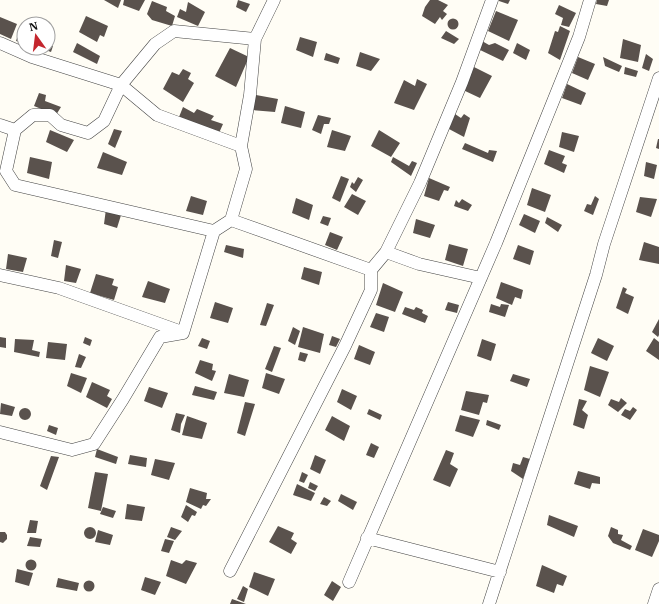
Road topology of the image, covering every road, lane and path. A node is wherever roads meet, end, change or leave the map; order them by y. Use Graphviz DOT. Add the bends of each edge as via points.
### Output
graph roads {
  1 [pos="274,0"];
  2 [pos="492,0"];
  3 [pos="590,0"];
  4 [pos="255,39"];
  5 [pos="0,43"];
  6 [pos="659,78"];
  7 [pos="121,85"];
  8 [pos="0,125"];
  9 [pos="15,130"];
  10 [pos="240,146"];
  11 [pos="3,173"];
  12 [pos="231,220"];
  13 [pos="214,231"];
  14 [pos="386,252"];
  15 [pos="371,270"];
  16 [pos="0,275"];
  17 [pos="481,278"];
  18 [pos="183,333"];
  19 [pos="0,432"];
  20 [pos="367,538"];
  21 [pos="230,571"];
  22 [pos="500,572"];
  23 [pos="348,582"];
  24 [pos="659,589"];
  25 [pos="489,604"];
  26 [pos="654,604"];
  1 -- 4 [label="street"];
  2 -- 14 [label="street" via="462,82 420,182"];
  3 -- 17 [label="street" via="579,37"];
  4 -- 7 [label="street" via="174,31 155,44"];
  4 -- 10 [label="street" via="250,95"];
  5 -- 7 [label="street" via="32,58"];
  6 -- 22 [label="street"];
  7 -- 9 [label="street" via="104,121 88,133 61,126 50,115 33,115"];
  7 -- 10 [label="street" via="157,115"];
  8 -- 9 [label="street"];
  9 -- 11 [label="street"];
  10 -- 12 [label="street" via="246,169"];
  11 -- 13 [label="street" via="15,185"];
  12 -- 13 [label="street"];
  12 -- 15 [label="street"];
  13 -- 18 [label="street"];
  14 -- 15 [label="street"];
  14 -- 17 [label="street" via="419,264"];
  15 -- 21 [label="street" via="371,290"];
  16 -- 18 [label="street" via="59,288"];
  17 -- 20 [label="street"];
  18 -- 19 [label="street" via="160,337 94,444 72,450"];
  20 -- 22 [label="street"];
  20 -- 23 [label="street"];
  22 -- 25 [label="street"];
  24 -- 26 [label="street"];
}
